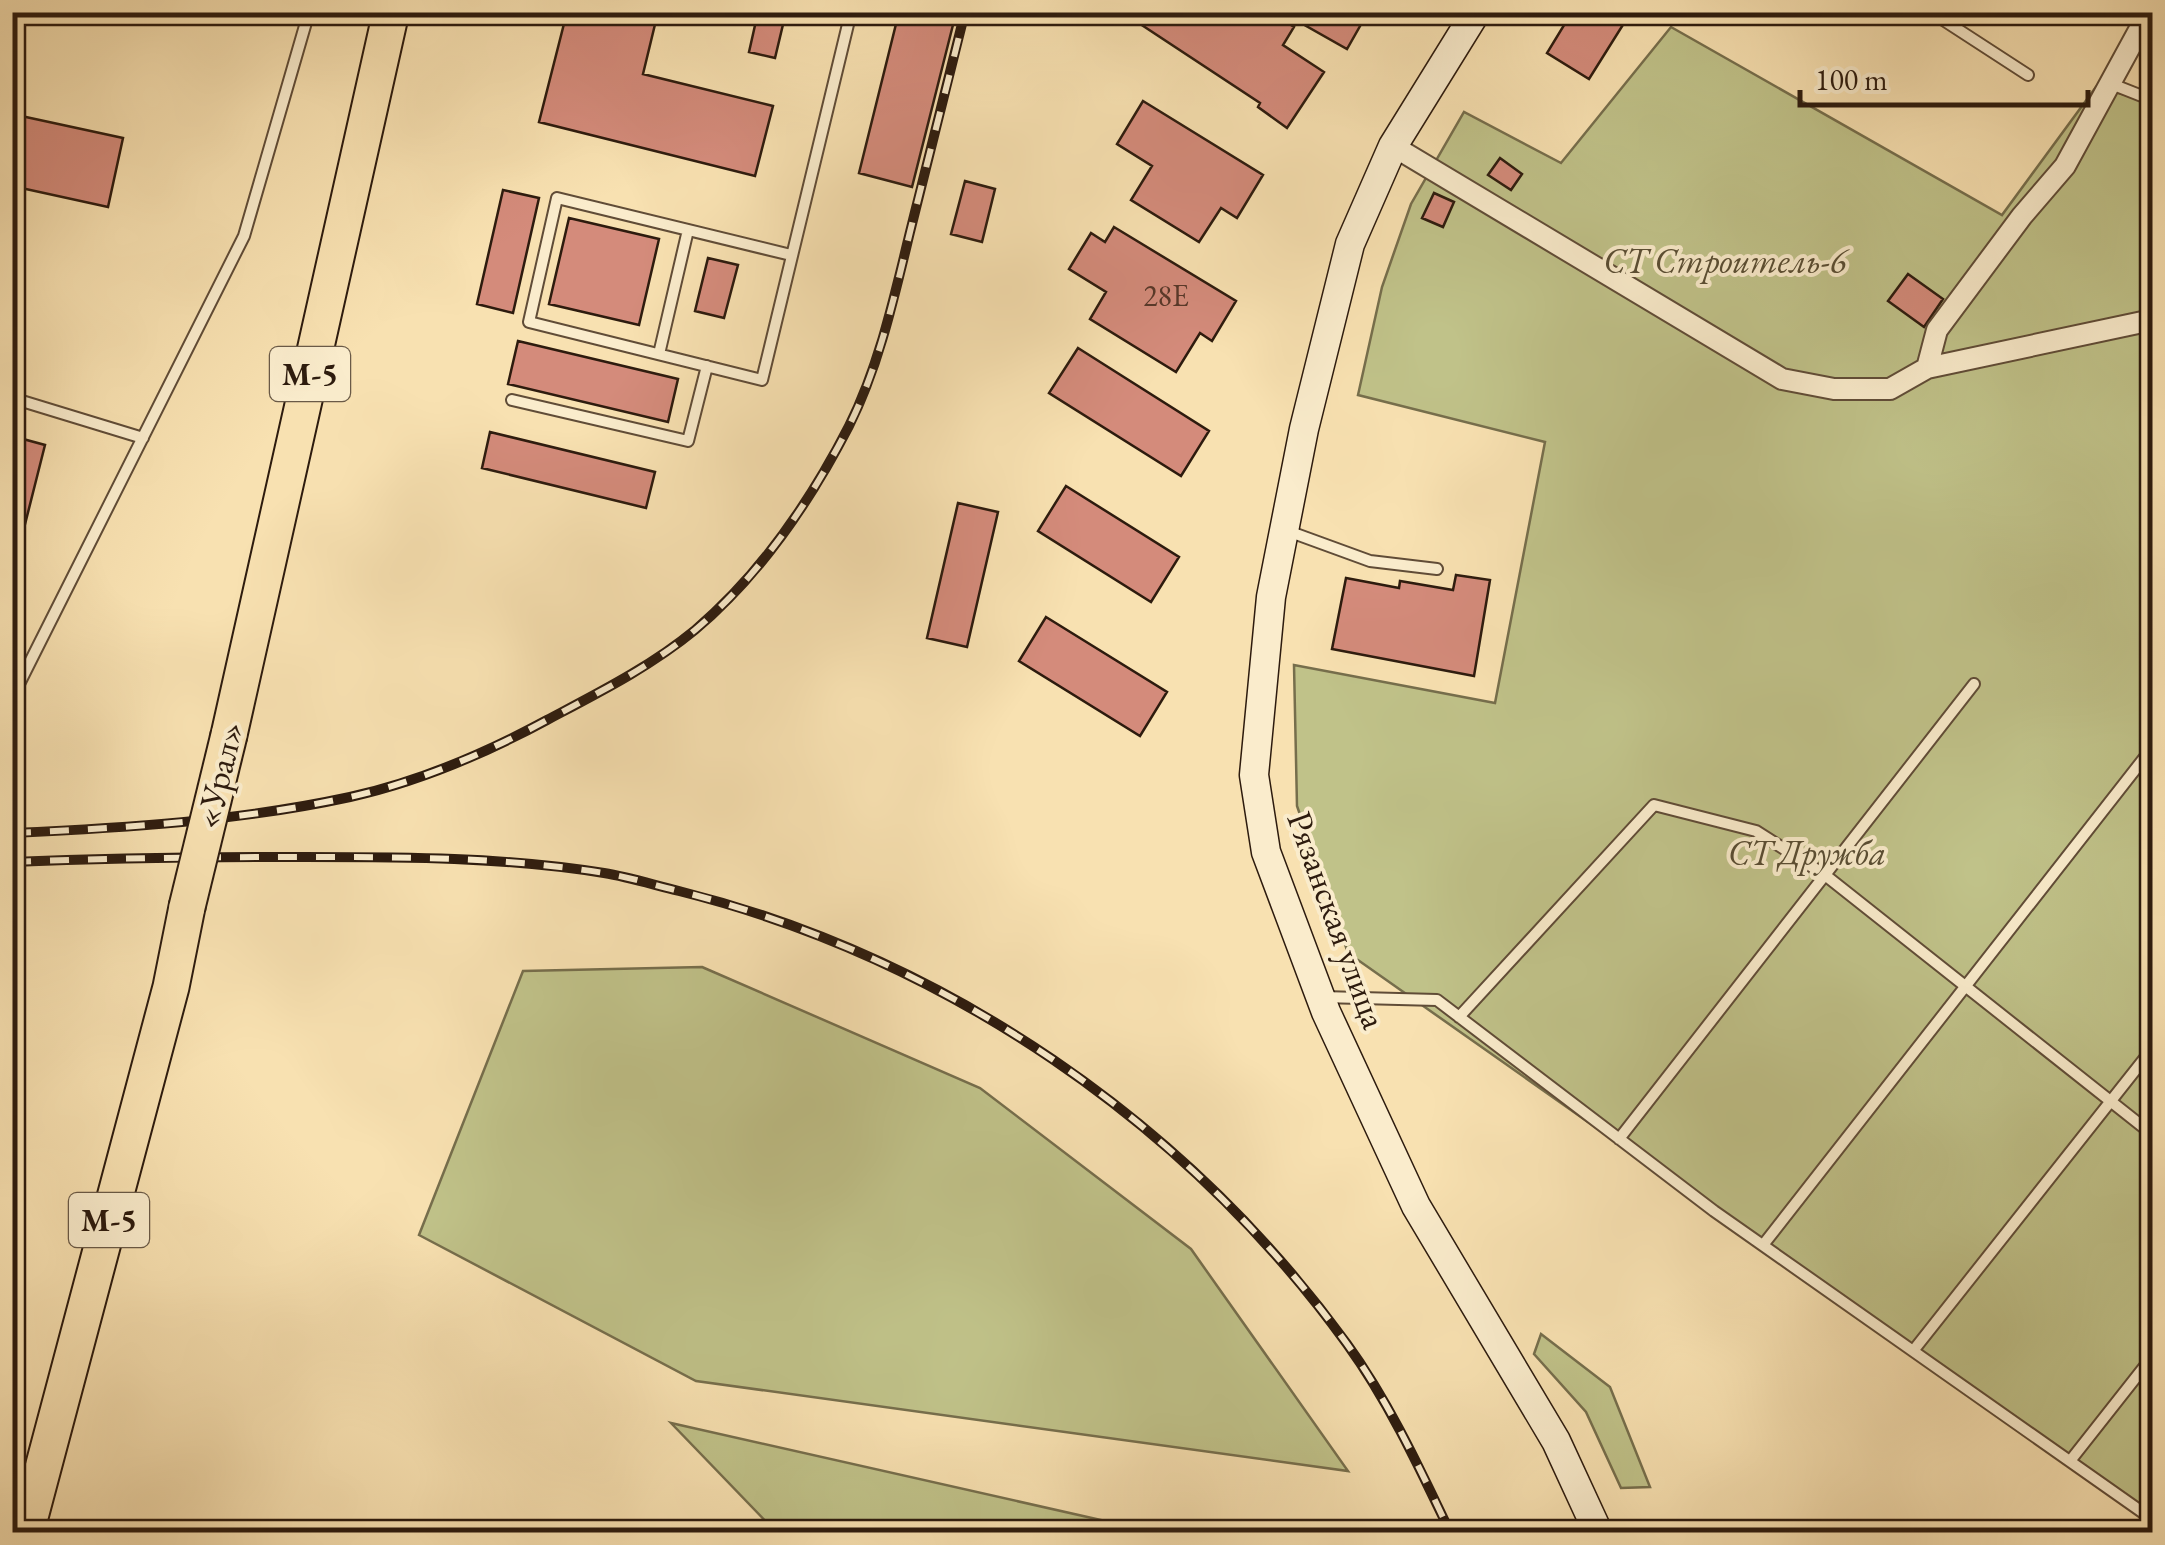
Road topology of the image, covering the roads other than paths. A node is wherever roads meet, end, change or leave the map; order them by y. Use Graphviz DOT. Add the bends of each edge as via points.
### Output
graph roads {
  1 [pos="309,12"];
  2 [pos="392,12"];
  3 [pos="851,12"];
  4 [pos="1476,12"];
  5 [pos="1931,12"];
  6 [pos="2149,12"];
  7 [pos="2028,75"];
  8 [pos="2109,83"];
  9 [pos="2152,100"];
  10 [pos="1393,146"];
  11 [pos="688,230"];
  12 [pos="790,255"];
  13 [pos="2152,320"];
  14 [pos="659,354"];
  15 [pos="706,366"];
  16 [pos="1927,368"];
  17 [pos="12,398"];
  18 [pos="512,400"];
  19 [pos="143,438"];
  20 [pos="1284,530"];
  21 [pos="1437,570"];
  22 [pos="12,679"];
  23 [pos="1974,684"];
  24 [pos="2152,750"];
  25 [pos="1825,875"];
  26 [pos="1965,987"];
  27 [pos="1320,997"];
  28 [pos="1459,1017"];
  29 [pos="2152,1049"];
  30 [pos="2111,1101"];
  31 [pos="2152,1134"];
  32 [pos="1620,1139"];
  33 [pos="1763,1245"];
  34 [pos="1913,1350"];
  35 [pos="2152,1357"];
  36 [pos="2070,1461"];
  37 [pos="2152,1519"];
  38 [pos="26,1532"];
  39 [pos="1598,1532"];
  1 -- 19 [label="lane" via="244,236"];
  2 -- 38 [label="highway, «Урал» / М-5, bridge" via="171,987"];
  3 -- 12 [label="lane"];
  4 -- 10 [label="street, Рязанская улица"];
  5 -- 7 [label="lane"];
  6 -- 8 [label="street"];
  8 -- 9 [label="lane"];
  8 -- 16 [label="street" via="2065,166 1937,330"];
  10 -- 16 [label="street" via="1782,379 1890,390"];
  10 -- 20 [label="street, Рязанская улица" via="1350,244"];
  11 -- 12 [label="lane"];
  11 -- 14 [label="lane"];
  11 -- 14 [label="lane" via="558,198 530,322"];
  12 -- 15 [label="lane" via="762,380"];
  13 -- 16 [label="street"];
  14 -- 15 [label="lane"];
  15 -- 18 [label="lane" via="688,441"];
  17 -- 19 [label="lane"];
  19 -- 22 [label="lane" via="20,682"];
  20 -- 21 [label="lane" via="1370,561"];
  20 -- 27 [label="street, Рязанская улица" via="1254,775 1266,852"];
  23 -- 25 [label="lane"];
  24 -- 26 [label="lane"];
  25 -- 26 [label="lane"];
  25 -- 28 [label="lane" via="1756,831 1654,804"];
  25 -- 32 [label="lane"];
  26 -- 30 [label="lane"];
  26 -- 33 [label="lane"];
  27 -- 28 [label="lane" via="1437,1000"];
  27 -- 39 [label="street, Рязанская улица" via="1416,1206 1556,1441"];
  28 -- 32 [label="lane"];
  29 -- 30 [label="lane"];
  30 -- 31 [label="lane"];
  30 -- 34 [label="lane"];
  32 -- 33 [label="lane"];
  33 -- 34 [label="lane"];
  34 -- 36 [label="lane"];
  35 -- 36 [label="lane"];
  36 -- 37 [label="lane"];
}
